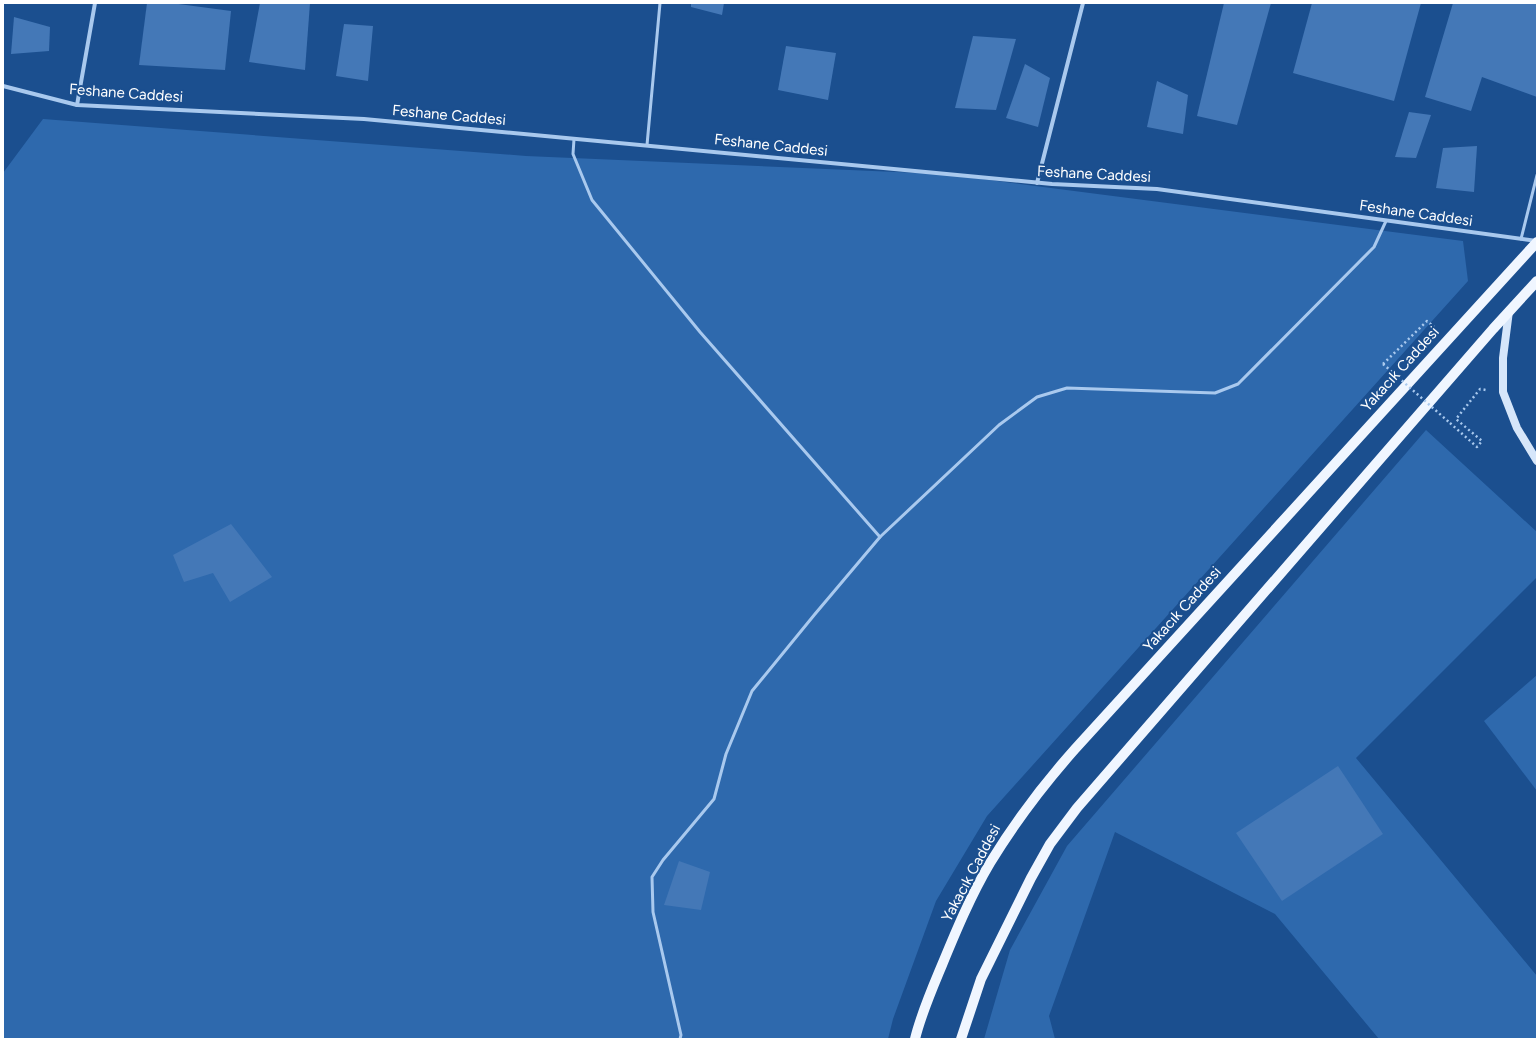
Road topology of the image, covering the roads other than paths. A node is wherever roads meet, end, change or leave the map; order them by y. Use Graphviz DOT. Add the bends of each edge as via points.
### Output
graph roads {
  1 [pos="95,3"];
  2 [pos="660,3"];
  3 [pos="1083,3"];
  4 [pos="3,86"];
  5 [pos="77,105"];
  6 [pos="574,139"];
  7 [pos="647,145"];
  8 [pos="1537,175"];
  9 [pos="1037,183"];
  10 [pos="1386,221"];
  11 [pos="1521,239"];
  12 [pos="1537,242"];
  13 [pos="1537,281"];
  14 [pos="1509,311"];
  15 [pos="1537,461"];
  16 [pos="880,537"];
  17 [pos="680,1039"];
  18 [pos="915,1039"];
  19 [pos="961,1039"];
  1 -- 5 [label="street"];
  2 -- 7 [label="lane"];
  3 -- 9 [label="street"];
  4 -- 5 [label="street, Feshane Caddesi"];
  5 -- 6 [label="street, Feshane Caddesi" via="364,119"];
  6 -- 7 [label="street, Feshane Caddesi"];
  6 -- 16 [label="lane" via="573,154 592,200 700,332"];
  7 -- 9 [label="street, Feshane Caddesi"];
  8 -- 11 [label="lane"];
  9 -- 10 [label="street, Feshane Caddesi" via="1157,189"];
  10 -- 11 [label="street, Feshane Caddesi"];
  10 -- 16 [label="lane" via="1374,247 1238,384 1215,393 1067,388 1037,397 999,425"];
  11 -- 12 [label="street, Feshane Caddesi"];
  12 -- 18 [label="main road, Yakacık Caddesi" via="1042,787 1015,823 971,899 948,948"];
  13 -- 14 [label="main road"];
  14 -- 15 [label="main road" via="1503,358 1503,392 1517,428"];
  14 -- 19 [label="main road" via="1077,808 1050,844 1031,878 981,979"];
  16 -- 17 [label="lane" via="752,691 726,754 714,799 652,877 653,912"];
}
